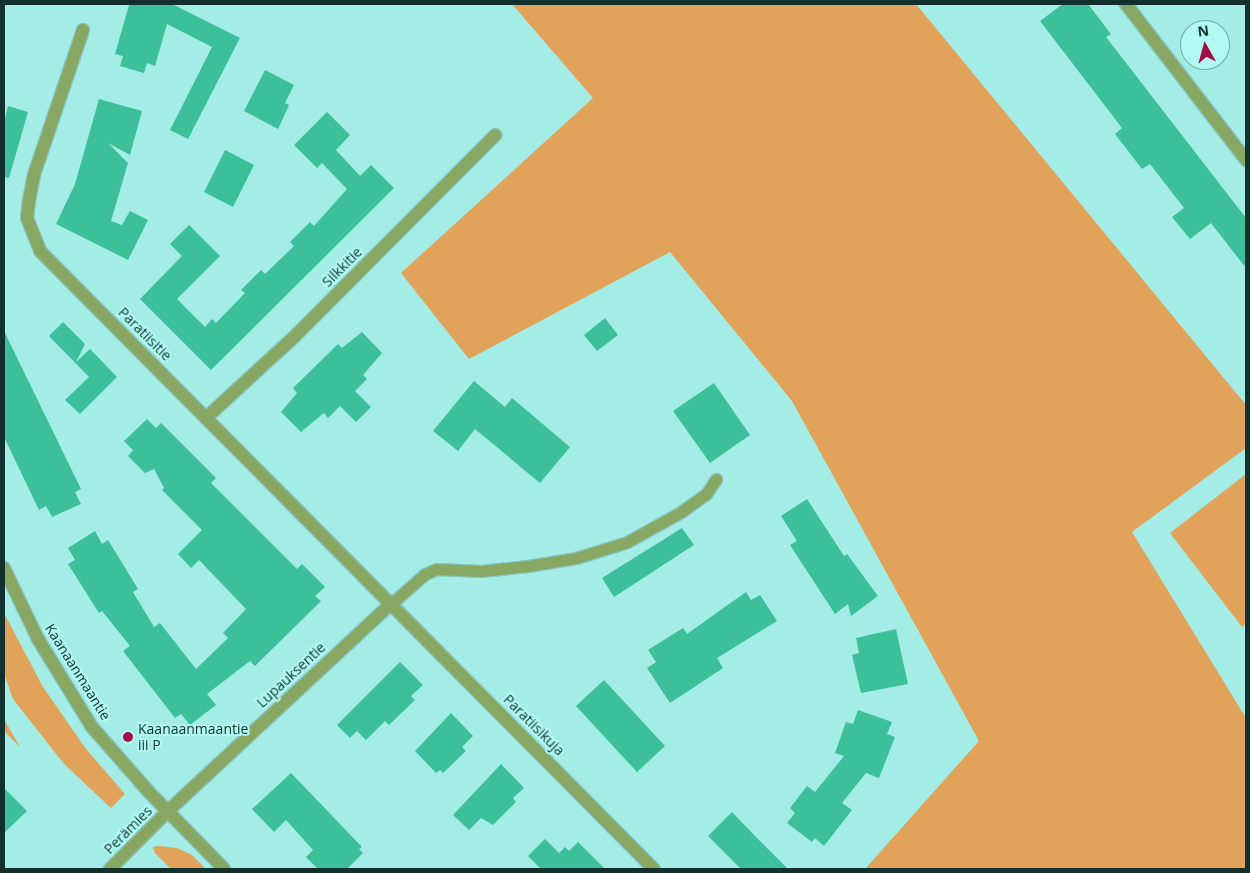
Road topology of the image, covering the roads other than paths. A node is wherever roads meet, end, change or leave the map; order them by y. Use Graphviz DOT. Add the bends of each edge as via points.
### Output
graph roads {
  1 [pos="1126,4"];
  2 [pos="82,30"];
  3 [pos="495,136"];
  4 [pos="1246,160"];
  5 [pos="207,417"];
  6 [pos="716,478"];
  7 [pos="4,568"];
  8 [pos="392,603"];
  9 [pos="168,811"];
  10 [pos="110,869"];
  11 [pos="224,869"];
  12 [pos="654,869"];
  1 -- 4 [label="street"];
  2 -- 5 [label="street, Paratiisitie" via="34,175 28,218 32,238 40,252"];
  3 -- 5 [label="street, Silkkitie" via="294,337"];
  5 -- 8 [label="street, Paratiisitie"];
  6 -- 8 [label="lane" via="706,494 681,512 627,542 576,558 528,566 482,571 436,569 425,574"];
  7 -- 9 [label="street, Kaanaanmaantie" via="38,639 74,700 112,751"];
  8 -- 9 [label="street, Lupauksentie"];
  8 -- 12 [label="street, Paratiisikuja"];
  9 -- 10 [label="street, Perämies"];
  9 -- 11 [label="street, Kaanaanmaantie"];
}
